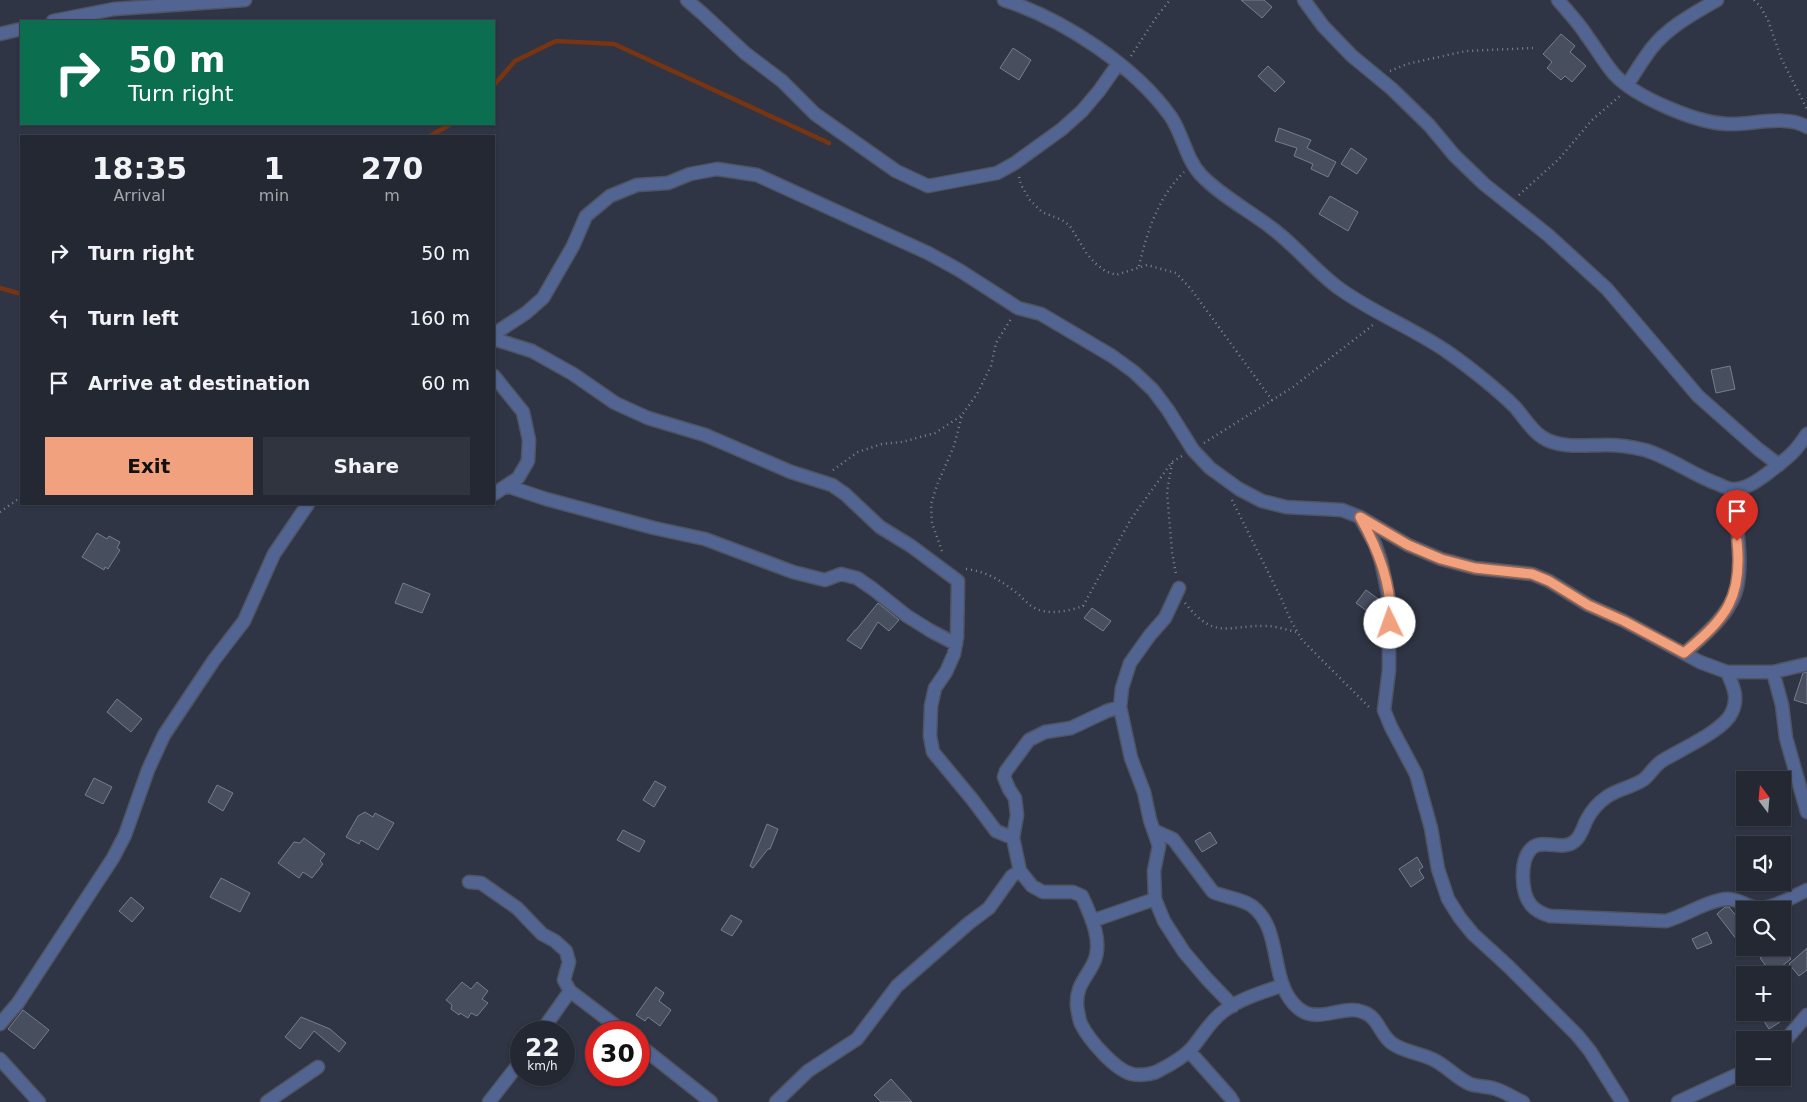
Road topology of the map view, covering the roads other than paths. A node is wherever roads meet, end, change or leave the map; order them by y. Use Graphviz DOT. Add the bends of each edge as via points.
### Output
graph roads {
  1 [pos="245,0"];
  2 [pos="687,0"];
  3 [pos="1004,0"];
  4 [pos="1304,0"];
  5 [pos="1558,0"];
  6 [pos="1717,0"];
  7 [pos="58,20"];
  8 [pos="20,29"];
  9 [pos="0,34"];
  10 [pos="1121,66"];
  11 [pos="1627,86"];
  12 [pos="1807,127"];
  13 [pos="495,333"];
  14 [pos="495,339"];
  15 [pos="495,377"];
  16 [pos="1807,434"];
  17 [pos="1779,465"];
  18 [pos="507,486"];
  19 [pos="1733,489"];
  20 [pos="495,493"];
  21 [pos="307,505"];
  22 [pos="1360,517"];
  23 [pos="1179,588"];
  24 [pos="956,644"];
  25 [pos="1684,653"];
  26 [pos="1801,664"];
  27 [pos="1727,672"];
  28 [pos="1773,672"];
  29 [pos="1807,674"];
  30 [pos="1120,707"];
  31 [pos="1807,812"];
  32 [pos="1155,832"];
  33 [pos="1013,838"];
  34 [pos="1020,871"];
  35 [pos="469,882"];
  36 [pos="1807,890"];
  37 [pos="1156,899"];
  38 [pos="1092,920"];
  39 [pos="1283,985"];
  40 [pos="570,990"];
  41 [pos="1233,1006"];
  42 [pos="1807,1015"];
  43 [pos="549,1021"];
  44 [pos="610,1021"];
  45 [pos="0,1024"];
  46 [pos="1791,1034"];
  47 [pos="1189,1051"];
  48 [pos="650,1054"];
  49 [pos="0,1059"];
  50 [pos="318,1067"];
  51 [pos="1736,1074"];
  52 [pos="510,1075"];
  53 [pos="40,1102"];
  54 [pos="267,1102"];
  55 [pos="489,1102"];
  56 [pos="711,1102"];
  57 [pos="776,1102"];
  58 [pos="1233,1102"];
  59 [pos="1523,1102"];
  60 [pos="1622,1102"];
  61 [pos="1678,1102"];
  1 -- 7 [label="street" via="114,9"];
  2 -- 10 [label="street" via="816,114 896,171 928,186 997,173 1015,163 1082,111"];
  3 -- 10 [label="street" via="1053,20 1090,42"];
  4 -- 17 [label="street" via="1352,56 1417,113 1484,184 1600,282 1698,396"];
  5 -- 11 [label="street" via="1614,74"];
  6 -- 11 [label="street" via="1666,33 1651,49"];
  8 -- 9 [label="street"];
  10 -- 19 [label="street" via="1172,119 1200,174 1275,230 1340,289 1451,354 1513,405 1541,437 1578,446 1608,445 1646,451"];
  11 -- 12 [label="street" via="1699,120 1728,124 1780,121"];
  13 -- 22 [label="street" via="543,298 586,216 610,196 637,185 668,184 690,174 717,169 757,175 928,253 1018,308 1041,314 1112,356 1152,390 1193,450 1210,468 1239,489 1262,501 1286,507 1342,510"];
  14 -- 24 [label="street" via="532,351 615,403 648,418 705,436 818,482 832,484 880,528 911,546 958,581"];
  15 -- 18 [label="street" via="523,412 529,440 528,461 518,478"];
  16 -- 17 [label="street" via="1797,450"];
  17 -- 19 [label="street" via="1748,486"];
  18 -- 20 [label="street"];
  18 -- 24 [label="street" via="546,500 705,539 793,572 824,580 841,574 857,578 907,616"];
  19 -- 25 [label="street" via="1739,559 1735,594 1714,625"];
  21 -- 45 [label="street" via="274,554 244,621 164,735 114,858 18,1003"];
  22 -- 25 [label="street" via="1408,545 1441,559 1475,568 1532,574 1549,581 1588,605"];
  22 -- 60 [label="street" via="1381,561 1391,608 1384,710 1416,774 1448,898 1473,934 1577,1035"];
  23 -- 30 [label="street" via="1165,618 1130,663"];
  24 -- 33 [label="street" via="933,697 930,736 933,752 996,832"];
  25 -- 27 [label="street"];
  26 -- 28 [label="street"];
  26 -- 29 [label="street"];
  27 -- 28 [label="street"];
  27 -- 36 [label="street" via="1735,689 1736,703 1732,714 1698,742 1660,762 1642,780 1600,802 1576,841 1559,846 1541,844 1533,848 1524,860 1527,899 1532,907 1550,916 1666,921 1719,900 1733,898 1757,908 1767,907"];
  28 -- 31 [label="street" via="1786,738"];
  30 -- 32 [label="street" via="1131,758"];
  30 -- 33 [label="street" via="1071,728 1045,732 1029,740 1004,777 1015,798 1017,815"];
  32 -- 37 [label="street" via="1159,846 1154,871"];
  32 -- 39 [label="street" via="1173,839 1213,892 1243,900 1254,907 1265,921"];
  33 -- 34 [label="street"];
  34 -- 38 [label="street" via="1032,886 1043,892 1073,892 1082,896"];
  34 -- 57 [label="street" via="1012,876 989,908 897,986 857,1039 808,1071"];
  35 -- 40 [label="street" via="481,883 517,908 542,934 566,950 569,962 564,980"];
  37 -- 38 [label="street"];
  37 -- 41 [label="street" via="1164,921 1184,952"];
  38 -- 47 [label="street" via="1097,946 1094,963 1080,983 1077,1005 1081,1024 1098,1048 1116,1066 1132,1074 1156,1073"];
  39 -- 41 [label="street"];
  39 -- 59 [label="street" via="1287,997 1308,1014 1318,1016 1348,1009 1362,1011 1371,1015 1390,1043 1434,1059 1470,1084 1495,1088"];
  40 -- 43 [label="street"];
  40 -- 44 [label="street"];
  41 -- 47 [label="street" via="1209,1024"];
  42 -- 46 [label="street"];
  47 -- 58 [label="street"];
  48 -- 56 [label="street"];
  49 -- 53 [label="street"];
  50 -- 54 [label="street"];
  51 -- 61 [label="street"];
  52 -- 55 [label="street"];
}
